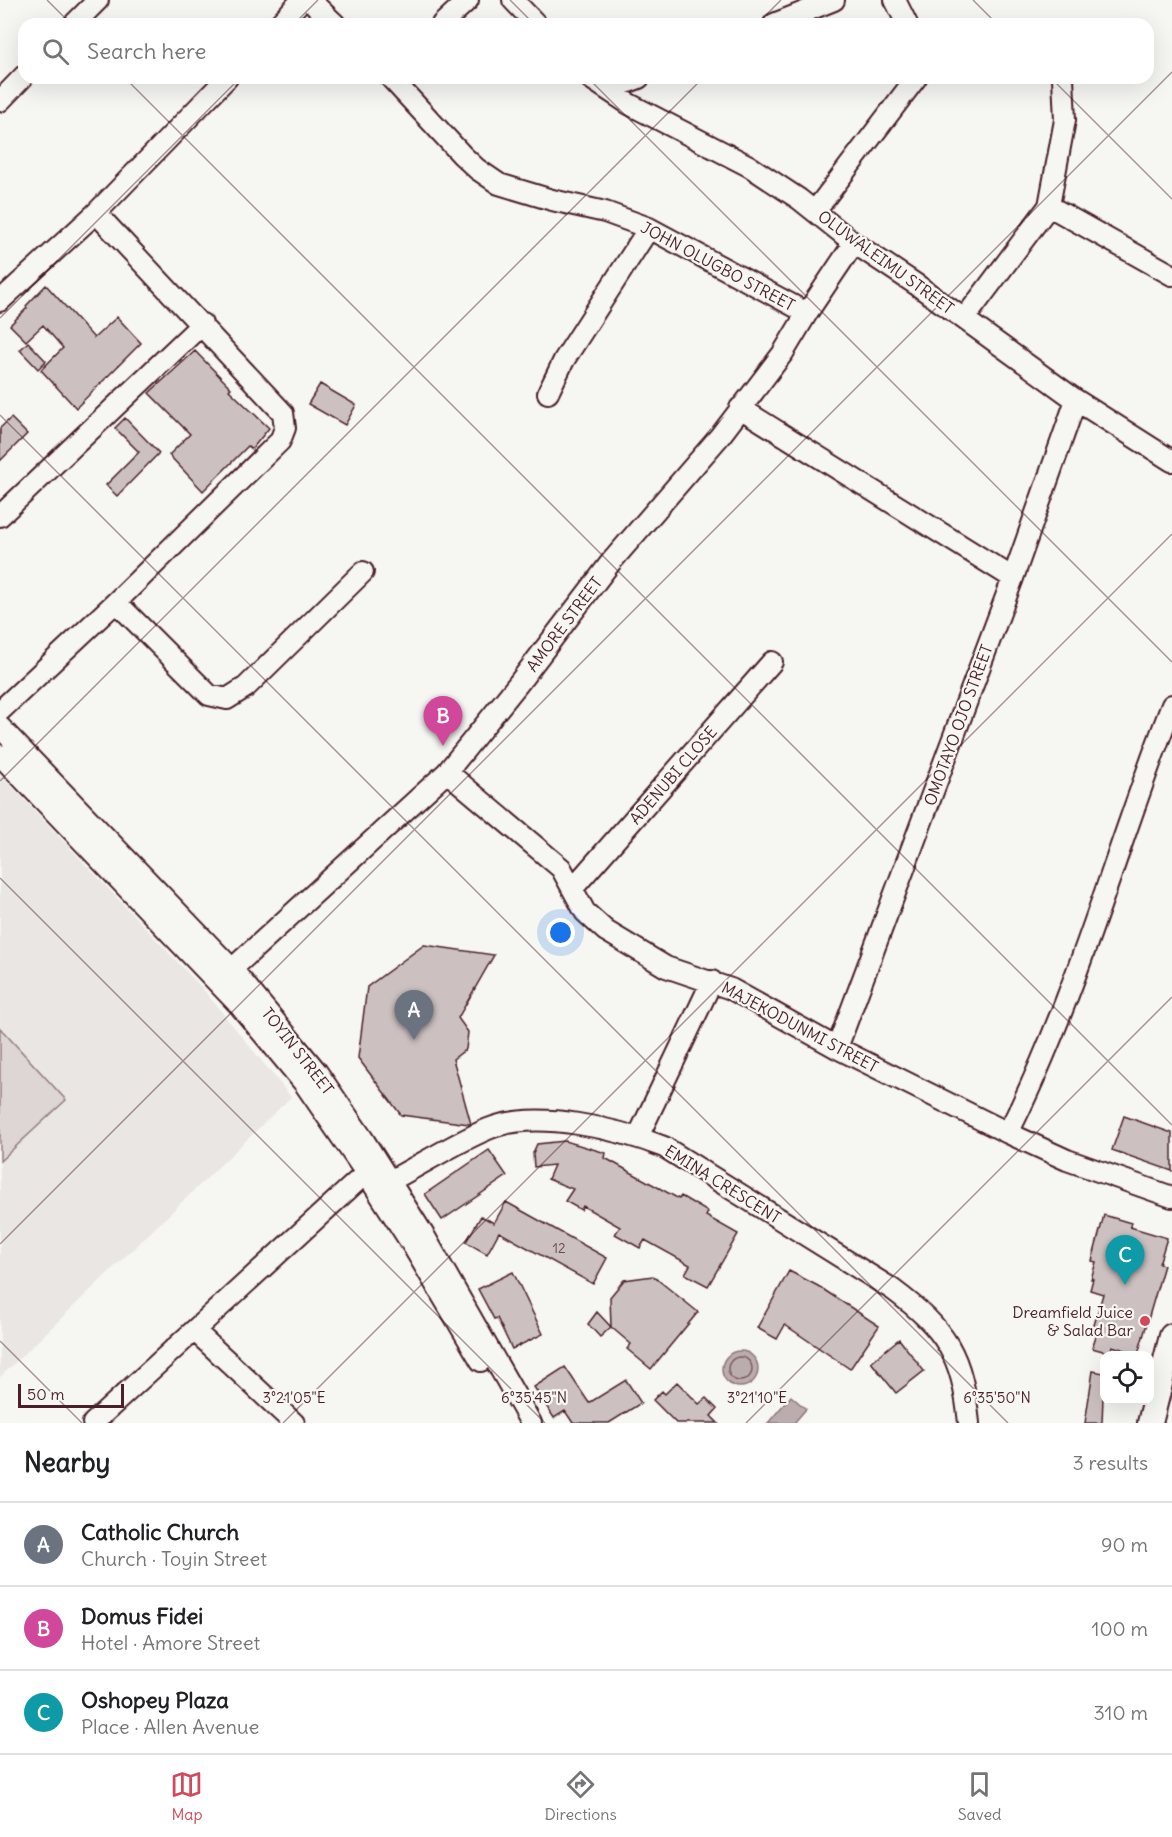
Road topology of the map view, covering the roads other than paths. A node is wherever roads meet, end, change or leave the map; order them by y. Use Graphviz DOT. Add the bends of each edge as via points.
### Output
graph roads {
  1 [pos="98,0"];
  2 [pos="302,0"];
  3 [pos="310,0"];
  4 [pos="468,0"];
  5 [pos="513,0"];
  6 [pos="834,0"];
  7 [pos="895,0"];
  8 [pos="80,18"];
  9 [pos="285,18"];
  10 [pos="329,18"];
  11 [pos="448,18"];
  12 [pos="531,18"];
  13 [pos="789,18"];
  14 [pos="904,18"];
  15 [pos="18,82"];
  16 [pos="221,84"];
  17 [pos="397,84"];
  18 [pos="599,84"];
  19 [pos="624,84"];
  20 [pos="911,84"];
  21 [pos="1063,84"];
  22 [pos="608,90"];
  23 [pos="0,101"];
  24 [pos="1049,206"];
  25 [pos="815,211"];
  26 [pos="96,213"];
  27 [pos="649,228"];
  28 [pos="854,243"];
  29 [pos="1172,275"];
  30 [pos="4,290"];
  31 [pos="807,313"];
  32 [pos="965,318"];
  33 [pos="202,324"];
  34 [pos="548,393"];
  35 [pos="1076,400"];
  36 [pos="740,408"];
  37 [pos="1172,461"];
  38 [pos="0,516"];
  39 [pos="363,572"];
  40 [pos="1013,578"];
  41 [pos="116,602"];
  42 [pos="772,662"];
  43 [pos="1172,705"];
  44 [pos="0,711"];
  45 [pos="0,727"];
  46 [pos="1166,741"];
  47 [pos="0,755"];
  48 [pos="447,772"];
  49 [pos="573,888"];
  50 [pos="232,969"];
  51 [pos="712,981"];
  52 [pos="837,1048"];
  53 [pos="1008,1133"];
  54 [pos="638,1137"];
  55 [pos="366,1173"];
  56 [pos="390,1181"];
  57 [pos="1172,1197"];
  58 [pos="195,1331"];
  59 [pos="1172,1336"];
  60 [pos="1172,1404"];
  61 [pos="93,1423"];
  62 [pos="294,1423"];
  63 [pos="516,1423"];
  64 [pos="531,1423"];
  65 [pos="969,1423"];
  66 [pos="1150,1423"];
  67 [pos="1167,1423"];
  1 -- 8 [label="street"];
  2 -- 9 [label="street"];
  3 -- 10 [label="street"];
  4 -- 11 [label="street"];
  5 -- 12 [label="street"];
  6 -- 13 [label="street"];
  7 -- 14 [label="street"];
  15 -- 23 [label="street"];
  16 -- 26 [label="street"];
  17 -- 27 [label="street, JOHN OLUGBO STREET" via="462,155 499,184"];
  18 -- 22 [label="street, OLUWALEIMU STREET"];
  19 -- 22 [label="street"];
  20 -- 25 [label="street"];
  21 -- 24 [label="street" via="1065,120"];
  22 -- 25 [label="street, OLUWALEIMU STREET" via="749,166"];
  24 -- 29 [label="street"];
  24 -- 32 [label="street"];
  25 -- 28 [label="street, OLUWALEIMU STREET"];
  26 -- 30 [label="street"];
  26 -- 33 [label="street"];
  27 -- 31 [label="street, JOHN OLUGBO STREET"];
  27 -- 34 [label="street" via="564,360"];
  28 -- 31 [label="street, AMORE STREET"];
  28 -- 32 [label="street, OLUWALEIMU STREET"];
  31 -- 36 [label="street, AMORE STREET" via="783,353"];
  32 -- 35 [label="street, OLUWALEIMU STREET"];
  33 -- 38 [label="street"];
  33 -- 41 [label="street" via="283,413 285,428 280,441"];
  35 -- 37 [label="street, OLUWALEIMU STREET"];
  35 -- 40 [label="street, OMOTAYO OJO STREET"];
  36 -- 40 [label="street"];
  36 -- 48 [label="street, AMORE STREET" via="611,562"];
  39 -- 41 [label="street" via="246,687 227,699 209,695"];
  40 -- 52 [label="street, OMOTAYO OJO STREET"];
  41 -- 44 [label="street"];
  42 -- 49 [label="street, ADENUBI CLOSE"];
  43 -- 46 [label="street"];
  45 -- 50 [label="street, TOYIN STREET"];
  46 -- 53 [label="street" via="1034,1081"];
  47 -- 55 [label="street, TOYIN STREET" via="240,1006 304,1083"];
  48 -- 49 [label="street, MAJEKODUNMI STREET" via="561,868"];
  48 -- 50 [label="street, AMORE STREET"];
  49 -- 51 [label="street, MAJEKODUNMI STREET" via="585,912 606,931 666,967"];
  50 -- 56 [label="street, TOYIN STREET" via="316,1072"];
  51 -- 52 [label="street, MAJEKODUNMI STREET"];
  51 -- 54 [label="street"];
  52 -- 53 [label="street, MAJEKODUNMI STREET"];
  53 -- 57 [label="street, MAJEKODUNMI STREET" via="1067,1160"];
  54 -- 56 [label="street, EMINA CRESCENT" via="601,1127 538,1120 508,1124 489,1128"];
  54 -- 65 [label="street, EMINA CRESCENT" via="664,1146 916,1307 952,1349 959,1366"];
  55 -- 58 [label="street"];
  55 -- 63 [label="street, TOYIN STREET" via="452,1310"];
  56 -- 64 [label="street, TOYIN STREET"];
  58 -- 61 [label="street"];
  58 -- 62 [label="street"];
  59 -- 66 [label="main road"];
  60 -- 67 [label="main road"];
}
